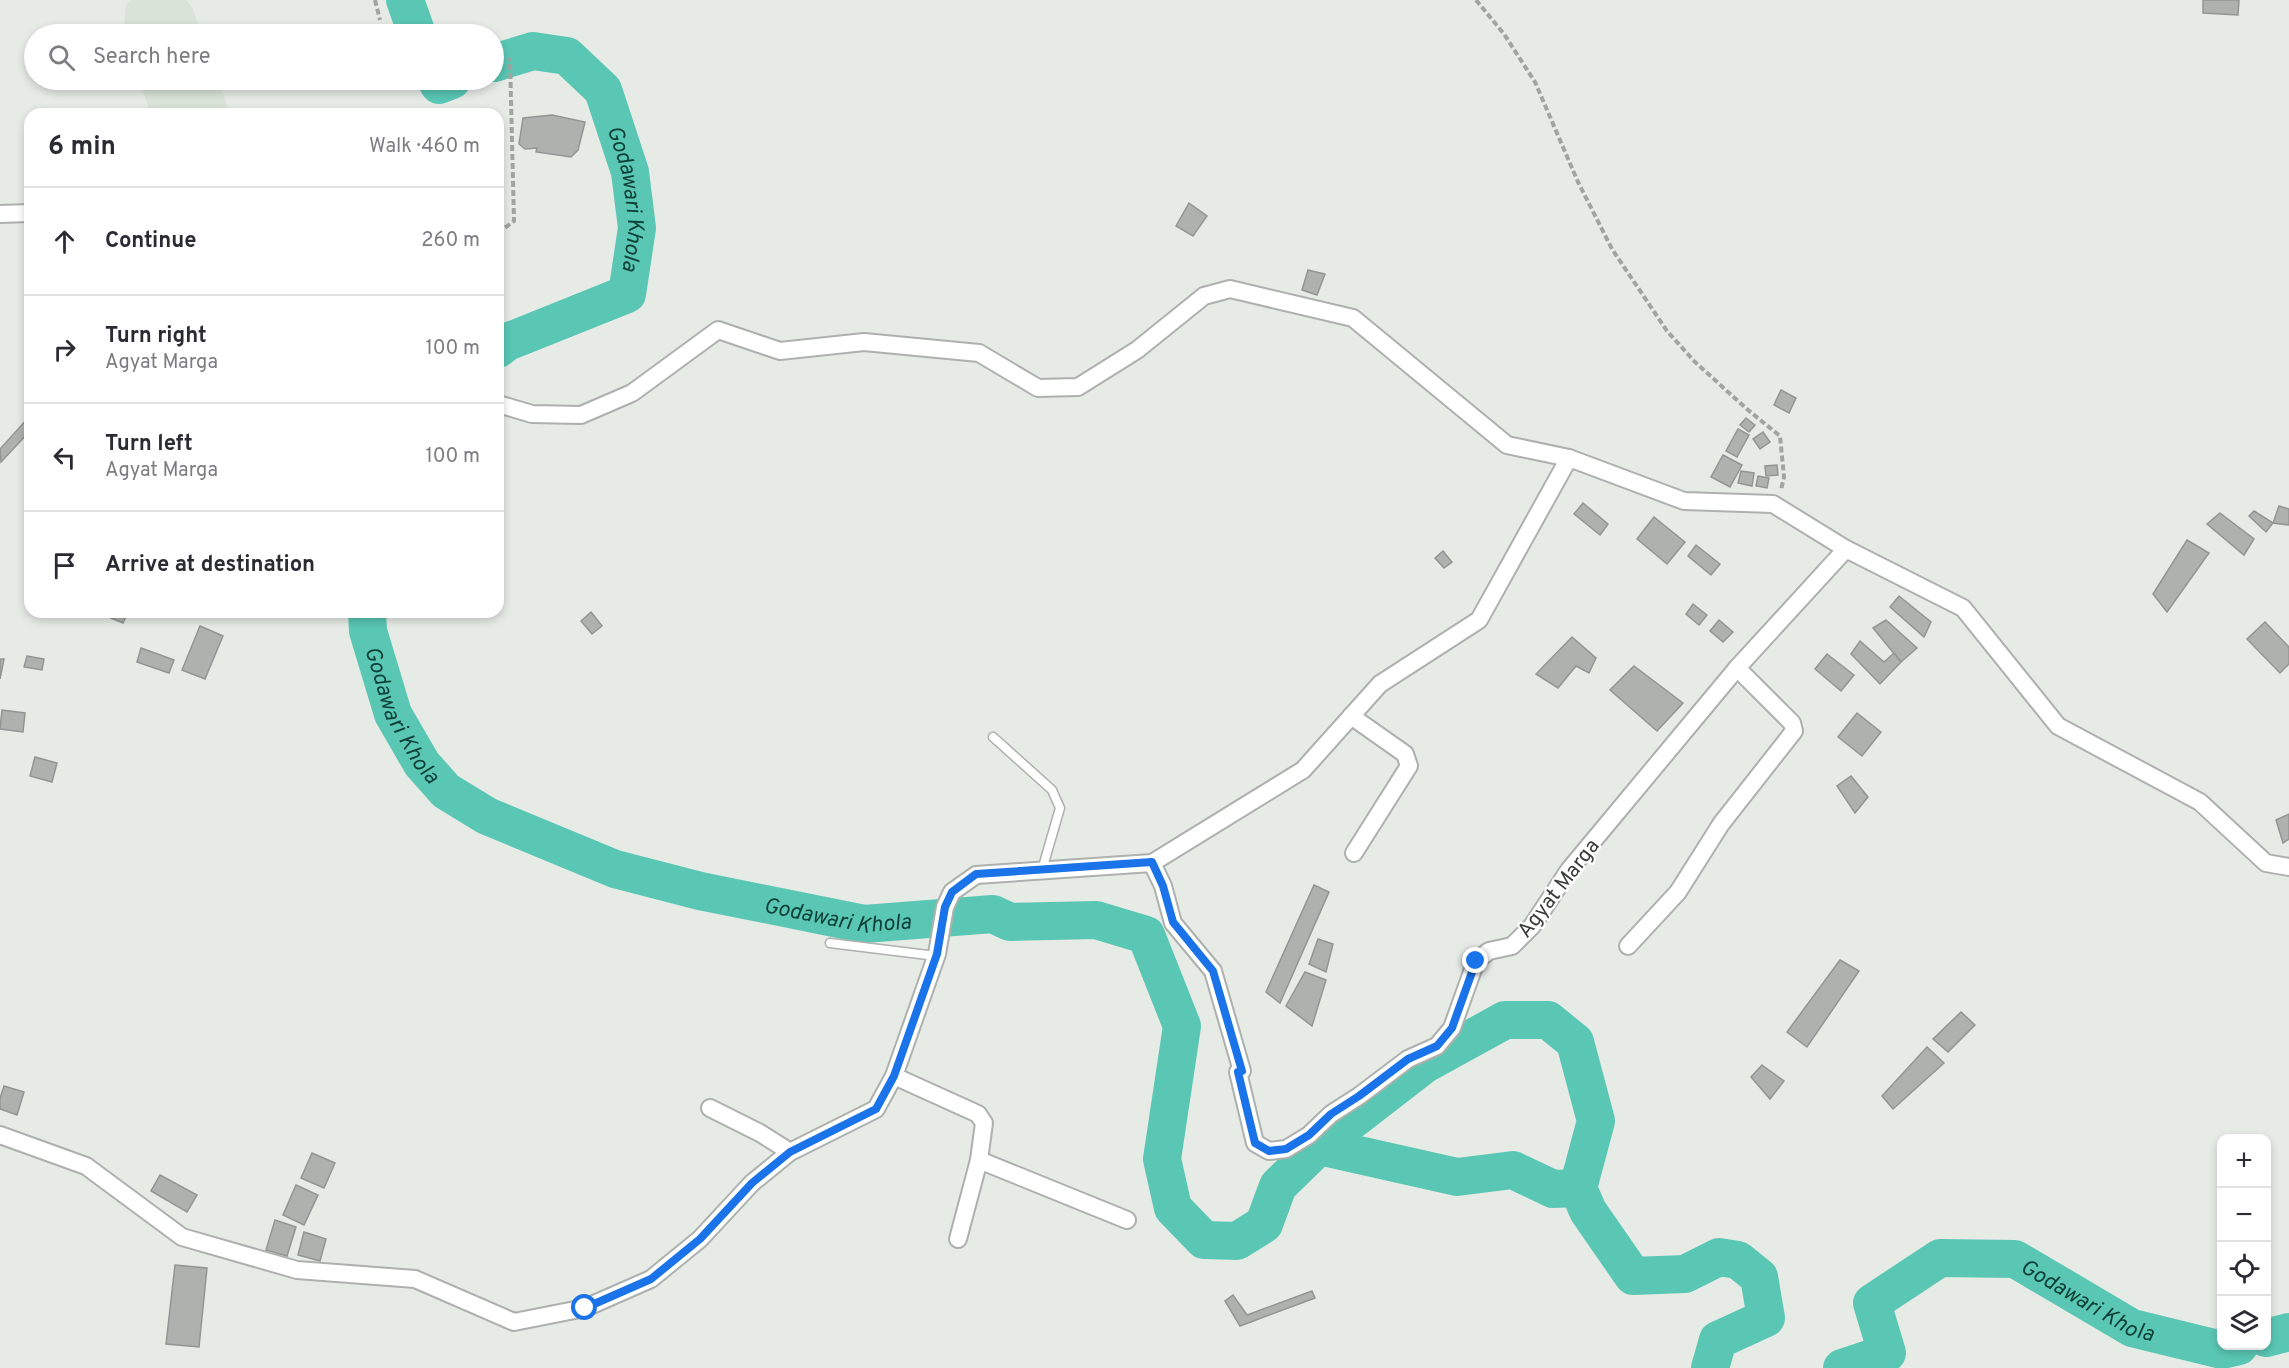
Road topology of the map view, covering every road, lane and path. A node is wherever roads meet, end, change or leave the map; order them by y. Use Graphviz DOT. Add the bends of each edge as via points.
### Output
graph roads {
  1 [pos="375,0"];
  2 [pos="1476,0"];
  3 [pos="380,20"];
  4 [pos="510,58"];
  5 [pos="24,213"];
  6 [pos="0,214"];
  7 [pos="504,228"];
  8 [pos="504,406"];
  9 [pos="1569,458"];
  10 [pos="1779,498"];
  11 [pos="1846,549"];
  12 [pos="1737,668"];
  13 [pos="1351,716"];
  14 [pos="993,737"];
  15 [pos="1354,853"];
  16 [pos="1152,862"];
  17 [pos="2289,867"];
  18 [pos="1042,870"];
  19 [pos="830,943"];
  20 [pos="1628,946"];
  21 [pos="937,955"];
  22 [pos="894,1076"];
  23 [pos="710,1108"];
  24 [pos="0,1135"];
  25 [pos="790,1152"];
  26 [pos="979,1160"];
  27 [pos="1127,1220"];
  28 [pos="958,1239"];
  1 -- 3 [label="path"];
  2 -- 10 [label="path" via="1535,82 1612,249 1667,331 1695,362 1780,436 1784,477"];
  4 -- 7 [label="path" via="514,221"];
  5 -- 6 [label="street"];
  8 -- 9 [label="street" via="531,414 581,415 632,393 718,330 780,351 864,342 979,353 1038,388 1078,387 1137,350 1204,296 1230,289 1353,318 1507,445"];
  9 -- 11 [label="street" via="1684,501 1773,504"];
  9 -- 13 [label="street" via="1479,620 1380,684"];
  11 -- 12 [label="street, Agyat Marga"];
  11 -- 17 [label="street" via="1963,608 2058,726 2200,802 2266,863"];
  12 -- 16 [label="street, Agyat Marga" via="1569,870 1532,926 1512,946 1489,951 1476,961 1452,1028 1437,1046 1408,1059 1286,1149 1269,1151 1255,1143 1238,1072 1242,1071 1213,971 1173,922"];
  12 -- 20 [label="street" via="1792,723 1794,731 1721,824 1678,892"];
  13 -- 15 [label="street" via="1405,754 1409,766"];
  13 -- 16 [label="street" via="1303,770"];
  14 -- 18 [label="lane" via="1052,790 1060,808"];
  16 -- 18 [label="street"];
  18 -- 21 [label="street" via="976,874 952,892 945,907"];
  19 -- 21 [label="lane"];
  21 -- 22 [label="street"];
  22 -- 25 [label="street" via="876,1109"];
  22 -- 26 [label="street" via="978,1114 984,1123"];
  23 -- 25 [label="street"];
  24 -- 25 [label="street" via="86,1166 182,1237 297,1270 416,1279 514,1322 585,1308 651,1279 700,1239 752,1183"];
  26 -- 27 [label="street"];
  26 -- 28 [label="street"];
}
